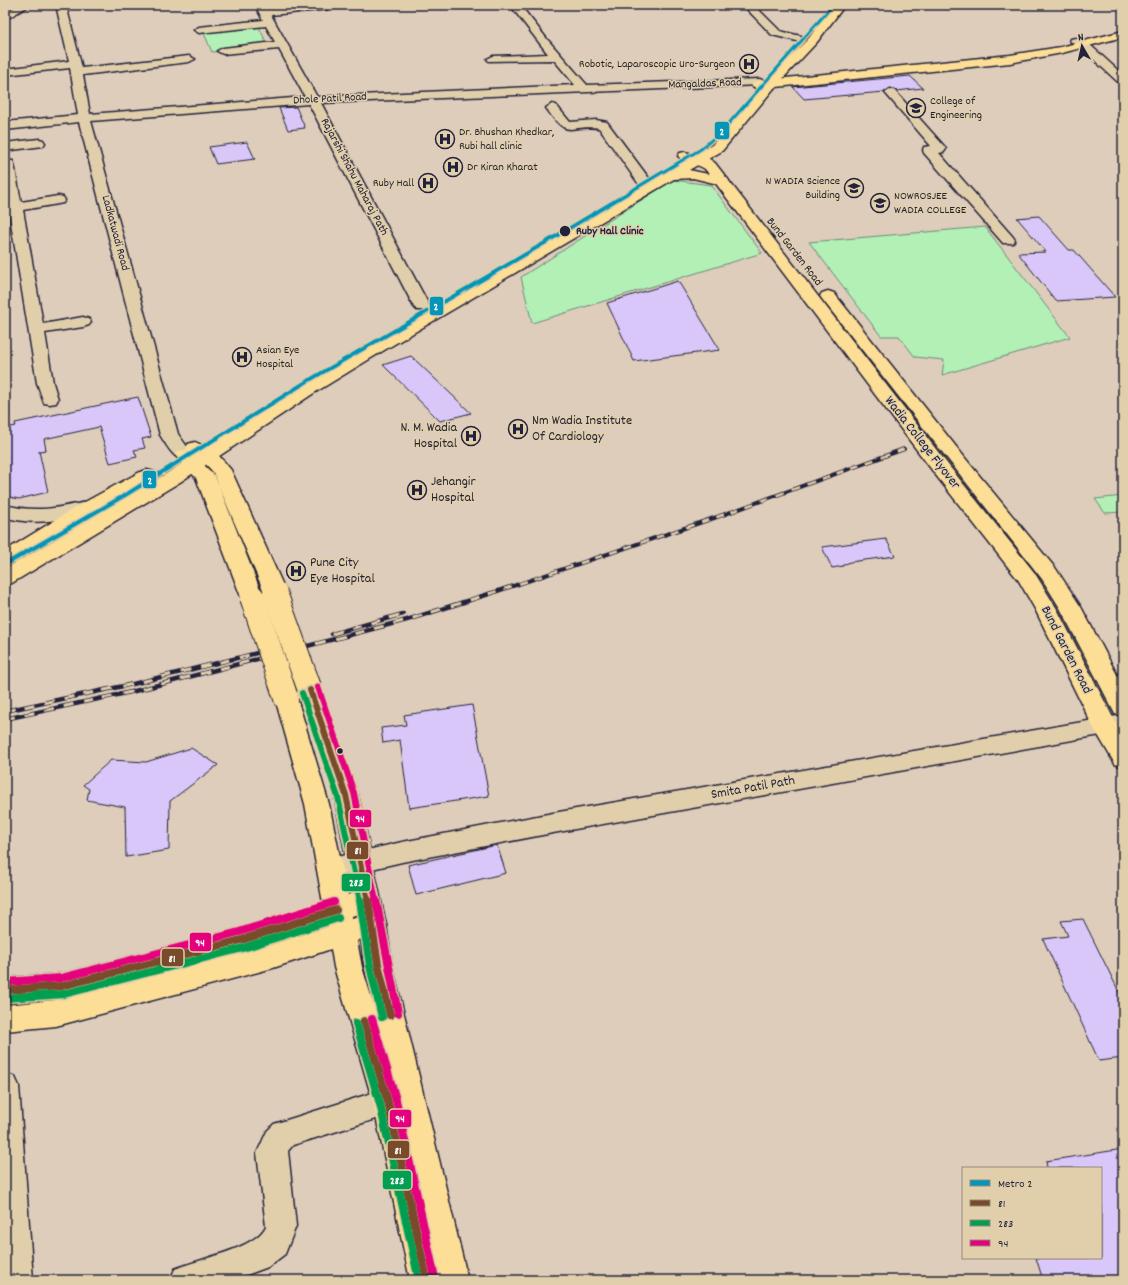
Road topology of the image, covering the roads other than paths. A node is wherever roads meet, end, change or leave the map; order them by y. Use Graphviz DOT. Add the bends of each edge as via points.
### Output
graph roads {
  1 [pos="25,5"];
  2 [pos="61,5"];
  3 [pos="340,5"];
  4 [pos="515,5"];
  5 [pos="748,5"];
  6 [pos="827,5"];
  7 [pos="840,5"];
  8 [pos="265,13"];
  9 [pos="5,17"];
  10 [pos="1123,28"];
  11 [pos="199,30"];
  12 [pos="1123,34"];
  13 [pos="801,39"];
  14 [pos="280,40"];
  15 [pos="1080,43"];
  16 [pos="222,46"];
  17 [pos="557,57"];
  18 [pos="189,59"];
  19 [pos="493,59"];
  20 [pos="76,68"];
  21 [pos="5,72"];
  22 [pos="1123,81"];
  23 [pos="766,83"];
  24 [pos="657,86"];
  25 [pos="584,88"];
  26 [pos="891,93"];
  27 [pos="313,100"];
  28 [pos="552,108"];
  29 [pos="84,117"];
  30 [pos="5,126"];
  31 [pos="39,143"];
  32 [pos="5,147"];
  33 [pos="696,155"];
  34 [pos="6,163"];
  35 [pos="656,180"];
  36 [pos="722,181"];
  37 [pos="58,200"];
  38 [pos="16,207"];
  39 [pos="1008,240"];
  40 [pos="799,259"];
  41 [pos="818,283"];
  42 [pos="422,307"];
  43 [pos="83,322"];
  44 [pos="36,330"];
  45 [pos="860,337"];
  46 [pos="842,339"];
  47 [pos="50,399"];
  48 [pos="195,456"];
  49 [pos="90,507"];
  50 [pos="5,511"];
  51 [pos="1024,543"];
  52 [pos="1003,547"];
  53 [pos="5,560"];
  54 [pos="5,578"];
  55 [pos="1123,708"];
  56 [pos="1114,724"];
  57 [pos="1123,758"];
  58 [pos="360,862"];
  59 [pos="329,869"];
  60 [pos="371,912"];
  61 [pos="339,922"];
  62 [pos="5,990"];
  63 [pos="5,1018"];
  64 [pos="5,1086"];
  65 [pos="388,1102"];
  66 [pos="10,1246"];
  67 [pos="17,1280"];
  68 [pos="186,1280"];
  69 [pos="427,1280"];
  70 [pos="451,1280"];
  1 -- 9 [label="street"];
  2 -- 20 [label="street, Ladkatwadi Road"];
  3 -- 8 [label="street"];
  4 -- 17 [label="street"];
  5 -- 13 [label="street" via="776,33"];
  6 -- 13 [label="main road"];
  7 -- 23 [label="main road" via="813,40"];
  8 -- 11 [label="street"];
  8 -- 14 [label="street, Rajarshi Shahu Maharaj Path"];
  10 -- 15 [label="main road, Mangaldas Road"];
  12 -- 15 [label="main road, Mangaldas Road"];
  13 -- 23 [label="main road"];
  14 -- 16 [label="street"];
  14 -- 27 [label="street, Rajarshi Shahu Maharaj Path"];
  15 -- 22 [label="street"];
  15 -- 23 [label="main road, Mangaldas Road" via="1010,59"];
  17 -- 19 [label="street"];
  17 -- 25 [label="street"];
  18 -- 20 [label="street"];
  20 -- 21 [label="street"];
  20 -- 29 [label="street, Ladkatwadi Road"];
  23 -- 24 [label="street, Mangaldas Road" via="667,88"];
  23 -- 33 [label="main road"];
  24 -- 25 [label="street, Dhole Patil Road"];
  25 -- 27 [label="street, Dhole Patil Road"];
  26 -- 39 [label="street" via="940,149 929,150"];
  27 -- 29 [label="street, Dhole Patil Road"];
  27 -- 42 [label="street, Rajarshi Shahu Maharaj Path"];
  28 -- 35 [label="street" via="568,126 603,125"];
  29 -- 30 [label="street, Dhole Patil Road"];
  29 -- 48 [label="street, Ladkatwadi Road" via="169,435"];
  31 -- 32 [label="street"];
  32 -- 34 [label="street"];
  33 -- 35 [label="main road"];
  33 -- 35 [label="main road"];
  33 -- 36 [label="main road, Bund Garden Road" via="710,166"];
  33 -- 40 [label="main road, Bund Garden Road" via="725,165"];
  34 -- 38 [label="street"];
  35 -- 36 [label="main road" via="693,174"];
  35 -- 42 [label="main road"];
  35 -- 48 [label="main road"];
  36 -- 46 [label="main road, Bund Garden Road"];
  37 -- 38 [label="street"];
  38 -- 44 [label="street"];
  41 -- 45 [label="main road, Bund Garden Road"];
  42 -- 48 [label="main road" via="294,383"];
  43 -- 44 [label="street"];
  44 -- 47 [label="street"];
  45 -- 51 [label="main road, Wadia College Flyover"];
  46 -- 52 [label="main road, Wadia College Flyover"];
  48 -- 49 [label="main road"];
  48 -- 54 [label="main road"];
  48 -- 58 [label="main road, bridge" via="222,470 275,592 346,796"];
  48 -- 59 [label="main road, bridge" via="252,597 286,698 318,804"];
  49 -- 50 [label="street" via="28,517"];
  49 -- 53 [label="main road"];
  51 -- 55 [label="main road, Bund Garden Road" via="1049,574 1070,607"];
  52 -- 56 [label="main road, Bund Garden Road" via="1027,577"];
  56 -- 57 [label="main road, Bund Garden Road"];
  56 -- 58 [label="street, Smita Patil Path" via="553,823"];
  58 -- 59 [label="street, Smita Patil Path"];
  58 -- 60 [label="main road"];
  59 -- 61 [label="main road"];
  60 -- 61 [label="main road"];
  60 -- 70 [label="main road" via="378,964"];
  61 -- 62 [label="main road" via="241,940 62,986"];
  61 -- 63 [label="main road" via="273,956 56,1013"];
  61 -- 65 [label="main road" via="348,967"];
  64 -- 66 [label="street"];
  65 -- 68 [label="street" via="284,1134 272,1153 281,1226 274,1243 257,1256"];
  65 -- 69 [label="main road"];
  66 -- 67 [label="street"];
}
